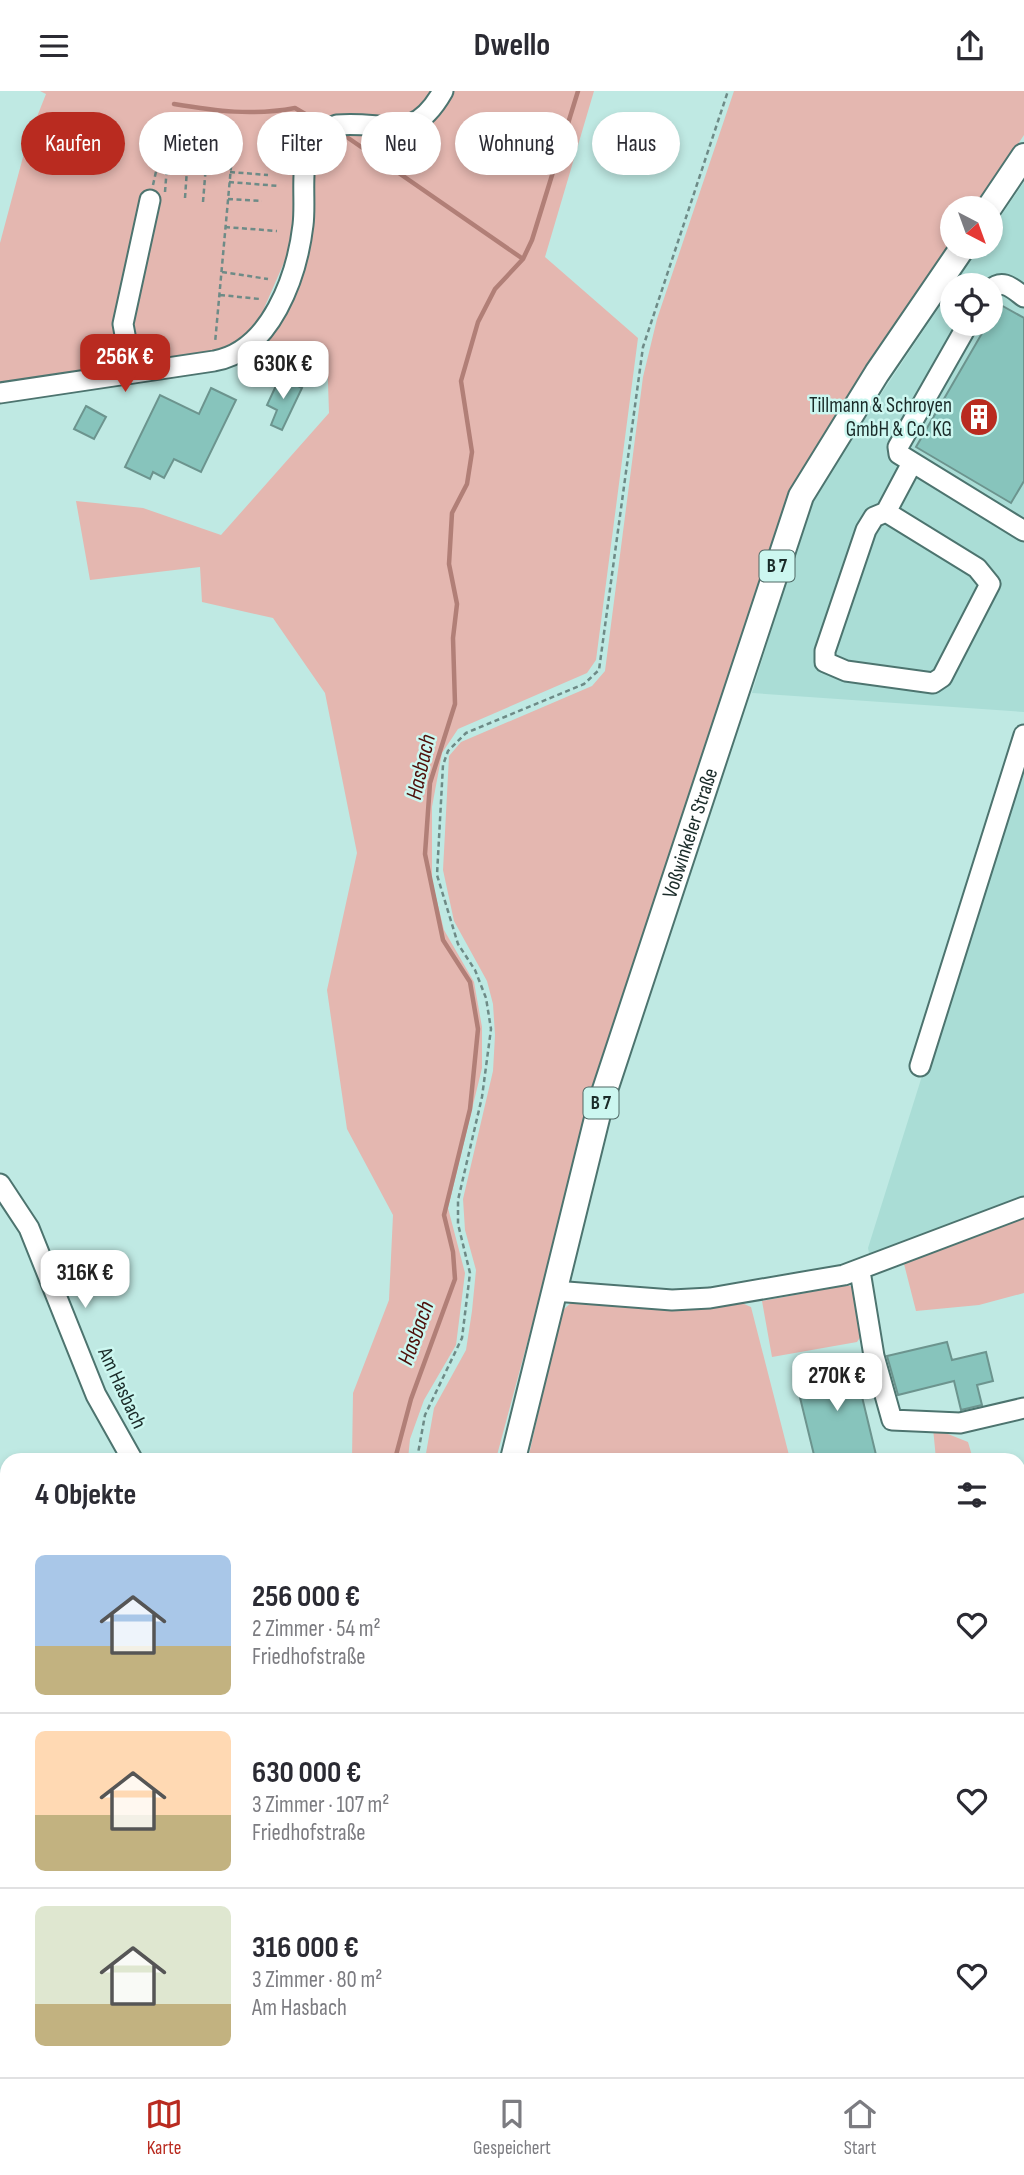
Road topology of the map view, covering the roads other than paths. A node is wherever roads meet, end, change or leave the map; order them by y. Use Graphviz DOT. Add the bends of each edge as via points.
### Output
graph roads {
  1 [pos="443,91"];
  2 [pos="1024,156"];
  3 [pos="158,196"];
  4 [pos="997,196"];
  5 [pos="955,259"];
  6 [pos="1003,283"];
  7 [pos="1024,297"];
  8 [pos="961,336"];
  9 [pos="131,373"];
  10 [pos="0,393"];
  11 [pos="912,463"];
  12 [pos="886,512"];
  13 [pos="1024,531"];
  14 [pos="1024,735"];
  15 [pos="920,1066"];
  16 [pos="0,1184"];
  17 [pos="1024,1207"];
  18 [pos="860,1271"];
  19 [pos="554,1291"];
  20 [pos="1024,1408"];
  21 [pos="129,1453"];
  22 [pos="514,1453"];
  1 -- 9 [label="street" via="424,118 407,127 337,125 316,139 306,163 300,243 278,305 247,348 228,358"];
  2 -- 4 [label="main road"];
  3 -- 9 [label="street" via="123,324"];
  5 -- 19 [label="main road, Voßwinkeler Straße / B 7" via="801,496 601,1103"];
  6 -- 7 [label="street"];
  8 -- 11 [label="street" via="898,447 899,454"];
  9 -- 10 [label="street"];
  11 -- 12 [label="street"];
  11 -- 13 [label="street"];
  12 -- 12 [label="street" via="977,568 990,584 942,677 933,683 846,671 825,662 866,530 874,517"];
  14 -- 15 [label="street"];
  16 -- 21 [label="street, Am Hasbach" via="29,1228 96,1395"];
  17 -- 18 [label="street"];
  18 -- 19 [label="street" via="710,1298 634,1299"];
  18 -- 20 [label="street" via="874,1356 892,1420 960,1423"];
  19 -- 22 [label="main road, Voßwinkeler Straße / B 7"];
}
